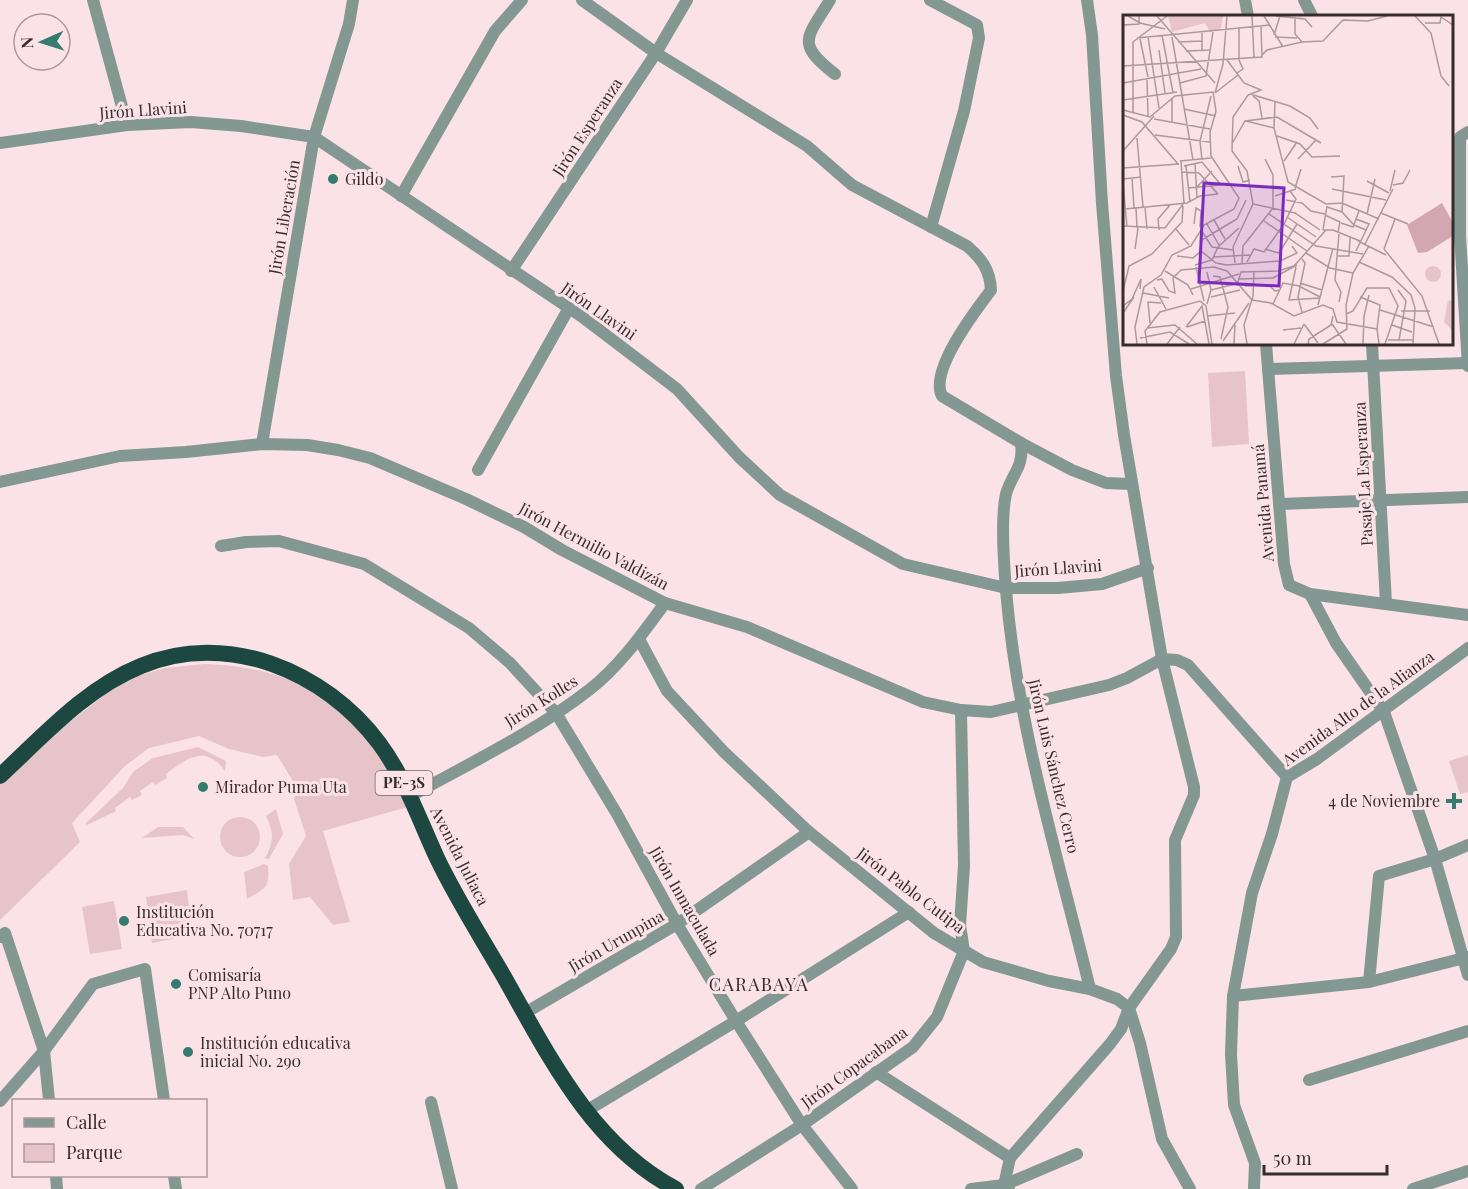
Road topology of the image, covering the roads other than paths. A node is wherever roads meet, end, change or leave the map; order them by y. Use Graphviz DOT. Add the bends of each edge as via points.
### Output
graph roads {
  1 [pos="93,0"];
  2 [pos="353,0"];
  3 [pos="522,0"];
  4 [pos="582,0"];
  5 [pos="687,0"];
  6 [pos="830,0"];
  7 [pos="930,0"];
  8 [pos="1088,0"];
  9 [pos="1245,0"];
  10 [pos="1304,0"];
  11 [pos="1248,15"];
  12 [pos="1312,15"];
  13 [pos="656,53"];
  14 [pos="835,74"];
  15 [pos="127,125"];
  16 [pos="1464,135"];
  17 [pos="314,137"];
  18 [pos="0,143"];
  19 [pos="401,196"];
  20 [pos="932,227"];
  21 [pos="1456,236"];
  22 [pos="511,271"];
  23 [pos="569,308"];
  24 [pos="1266,345"];
  25 [pos="1372,345"];
  26 [pos="1468,364"];
  27 [pos="1374,368"];
  28 [pos="1268,369"];
  29 [pos="1021,443"];
  30 [pos="262,444"];
  31 [pos="478,470"];
  32 [pos="0,482"];
  33 [pos="1131,484"];
  34 [pos="1468,497"];
  35 [pos="1382,500"];
  36 [pos="1280,504"];
  37 [pos="221,546"];
  38 [pos="1148,568"];
  39 [pos="1006,588"];
  40 [pos="1310,594"];
  41 [pos="665,603"];
  42 [pos="1386,603"];
  43 [pos="1468,615"];
  44 [pos="639,639"];
  45 [pos="1468,648"];
  46 [pos="1162,659"];
  47 [pos="1020,705"];
  48 [pos="961,710"];
  49 [pos="1384,712"];
  50 [pos="556,713"];
  51 [pos="0,776"];
  52 [pos="1287,777"];
  53 [pos="411,796"];
  54 [pos="810,832"];
  55 [pos="1468,845"];
  56 [pos="1436,859"];
  57 [pos="909,912"];
  58 [pos="677,924"];
  59 [pos="0,937"];
  60 [pos="964,951"];
  61 [pos="1465,958"];
  62 [pos="1468,975"];
  63 [pos="1369,982"];
  64 [pos="1090,989"];
  65 [pos="1233,996"];
  66 [pos="1129,1008"];
  67 [pos="525,1013"];
  68 [pos="736,1021"];
  69 [pos="1468,1030"];
  70 [pos="44,1051"];
  71 [pos="876,1072"];
  72 [pos="1309,1080"];
  73 [pos="2,1096"];
  74 [pos="49,1099"];
  75 [pos="164,1099"];
  76 [pos="430,1102"];
  77 [pos="586,1111"];
  78 [pos="802,1125"];
  79 [pos="1077,1154"];
  80 [pos="1010,1158"];
  81 [pos="1468,1171"];
  82 [pos="1006,1187"];
  83 [pos="452,1189"];
  84 [pos="676,1189"];
  85 [pos="701,1189"];
  86 [pos="852,1189"];
  87 [pos="972,1189"];
  88 [pos="1190,1189"];
  89 [pos="1254,1189"];
  90 [pos="1413,1189"];
  1 -- 15 [label="street"];
  2 -- 17 [label="street, Jirón Liberación"];
  3 -- 19 [label="street" via="495,31"];
  4 -- 13 [label="street"];
  5 -- 13 [label="street, Jirón Esperanza"];
  6 -- 14 [label="street" via="809,34 808,46 814,58"];
  7 -- 20 [label="street" via="977,25 980,38"];
  8 -- 33 [label="street" via="1115,365"];
  9 -- 11 [label="street"];
  10 -- 12 [label="street"];
  13 -- 20 [label="street" via="807,146 852,185"];
  13 -- 22 [label="street, Jirón Esperanza"];
  15 -- 17 [label="street, Jirón Llavini" via="191,122"];
  15 -- 18 [label="street, Jirón Llavini"];
  16 -- 21 [label="street"];
  17 -- 19 [label="street, Jirón Llavini"];
  17 -- 30 [label="street, Jirón Liberación"];
  19 -- 22 [label="street, Jirón Llavini"];
  20 -- 29 [label="street" via="977,255 986,266 991,290 967,322 940,373 938,389 947,401"];
  21 -- 26 [label="street"];
  22 -- 23 [label="street, Jirón Llavini"];
  23 -- 31 [label="street"];
  23 -- 39 [label="street, Jirón Llavini" via="677,389 780,495 903,564"];
  24 -- 28 [label="street, Avenida Panamá"];
  25 -- 27 [label="street, Pasaje La Esperanza"];
  26 -- 27 [label="street"];
  27 -- 28 [label="street"];
  27 -- 35 [label="street, Pasaje La Esperanza"];
  28 -- 36 [label="street, Avenida Panamá"];
  29 -- 33 [label="street" via="1092,479 1115,485"];
  29 -- 39 [label="street, Jirón Luis Sánchez Cerro" via="1021,463 1006,495"];
  30 -- 32 [label="street, Jirón Hermilio Valdizán" via="120,456"];
  30 -- 41 [label="street, Jirón Hermilio Valdizán" via="307,445 370,458 516,523"];
  33 -- 38 [label="street"];
  34 -- 35 [label="street"];
  35 -- 36 [label="street"];
  35 -- 42 [label="street, Pasaje La Esperanza"];
  36 -- 40 [label="street, Avenida Panamá" via="1285,575 1289,585"];
  37 -- 50 [label="street, Jirón Inmaculada" via="279,541 364,564 469,628 510,663"];
  38 -- 39 [label="street, Jirón Llavini" via="1102,584"];
  38 -- 46 [label="street"];
  39 -- 47 [label="street, Jirón Luis Sánchez Cerro"];
  40 -- 42 [label="street, Avenida Panamá"];
  40 -- 49 [label="street" via="1336,643"];
  41 -- 44 [label="street, Jirón Kolles"];
  41 -- 48 [label="street, Jirón Hermilio Valdizán" via="747,627 923,702"];
  42 -- 43 [label="street, Avenida Panamá"];
  44 -- 50 [label="street, Jirón Kolles" via="591,689"];
  44 -- 54 [label="street, Jirón Pablo Cutipa" via="667,691 724,752"];
  45 -- 49 [label="street, Avenida Alto de la Alianza"];
  46 -- 47 [label="street, Jirón Hermilio Valdizán" via="1109,685"];
  46 -- 52 [label="street" via="1188,665"];
  46 -- 66 [label="street" via="1194,795 1175,840 1176,937 1171,950"];
  47 -- 48 [label="street, Jirón Hermilio Valdizán" via="991,712"];
  47 -- 64 [label="street, Jirón Luis Sánchez Cerro"];
  48 -- 60 [label="street, Jirón Copacabana" via="964,866 960,925"];
  49 -- 52 [label="street, Avenida Alto de la Alianza"];
  49 -- 56 [label="street"];
  50 -- 53 [label="street, Jirón Kolles"];
  50 -- 58 [label="street, Jirón Inmaculada"];
  51 -- 53 [label="highway, Avenida Juliaca / PE-3S" via="81,702 125,674 161,658 217,651 273,662 330,695 379,743"];
  52 -- 65 [label="street, Avenida Alto de la Alianza" via="1252,893"];
  53 -- 67 [label="highway, Avenida Juliaca / PE-3S" via="438,860"];
  54 -- 57 [label="street, Jirón Pablo Cutipa"];
  54 -- 58 [label="street, Jirón Urunpina"];
  55 -- 56 [label="street"];
  56 -- 61 [label="street"];
  56 -- 63 [label="street" via="1383,873 1377,879"];
  57 -- 60 [label="street, Jirón Pablo Cutipa"];
  57 -- 68 [label="street"];
  58 -- 67 [label="street, Jirón Urunpina"];
  58 -- 68 [label="street, Jirón Inmaculada"];
  59 -- 70 [label="street" via="5,933"];
  60 -- 64 [label="street, Jirón Pablo Cutipa" via="1003,969"];
  60 -- 71 [label="street, Jirón Copacabana" via="937,1017 925,1034"];
  61 -- 62 [label="street"];
  61 -- 63 [label="street"];
  63 -- 65 [label="street"];
  64 -- 66 [label="street, Jirón Pablo Cutipa"];
  65 -- 89 [label="street, Avenida Alto de la Alianza" via="1234,1105 1255,1162"];
  66 -- 80 [label="street" via="1110,1044"];
  66 -- 88 [label="street" via="1162,1139"];
  67 -- 77 [label="highway, Avenida Juliaca / PE-3S"];
  68 -- 77 [label="street"];
  68 -- 78 [label="street, Jirón Inmaculada"];
  69 -- 72 [label="street"];
  70 -- 73 [label="street"];
  70 -- 74 [label="street"];
  70 -- 75 [label="street" via="93,984 145,969"];
  71 -- 78 [label="street, Jirón Copacabana"];
  71 -- 80 [label="street"];
  76 -- 83 [label="street"];
  77 -- 84 [label="highway, Avenida Juliaca / PE-3S" via="606,1136"];
  78 -- 85 [label="street, Jirón Copacabana"];
  78 -- 86 [label="street, Jirón Inmaculada"];
  79 -- 82 [label="street"];
  80 -- 82 [label="street"];
  81 -- 90 [label="street"];
  82 -- 87 [label="street"];
}
